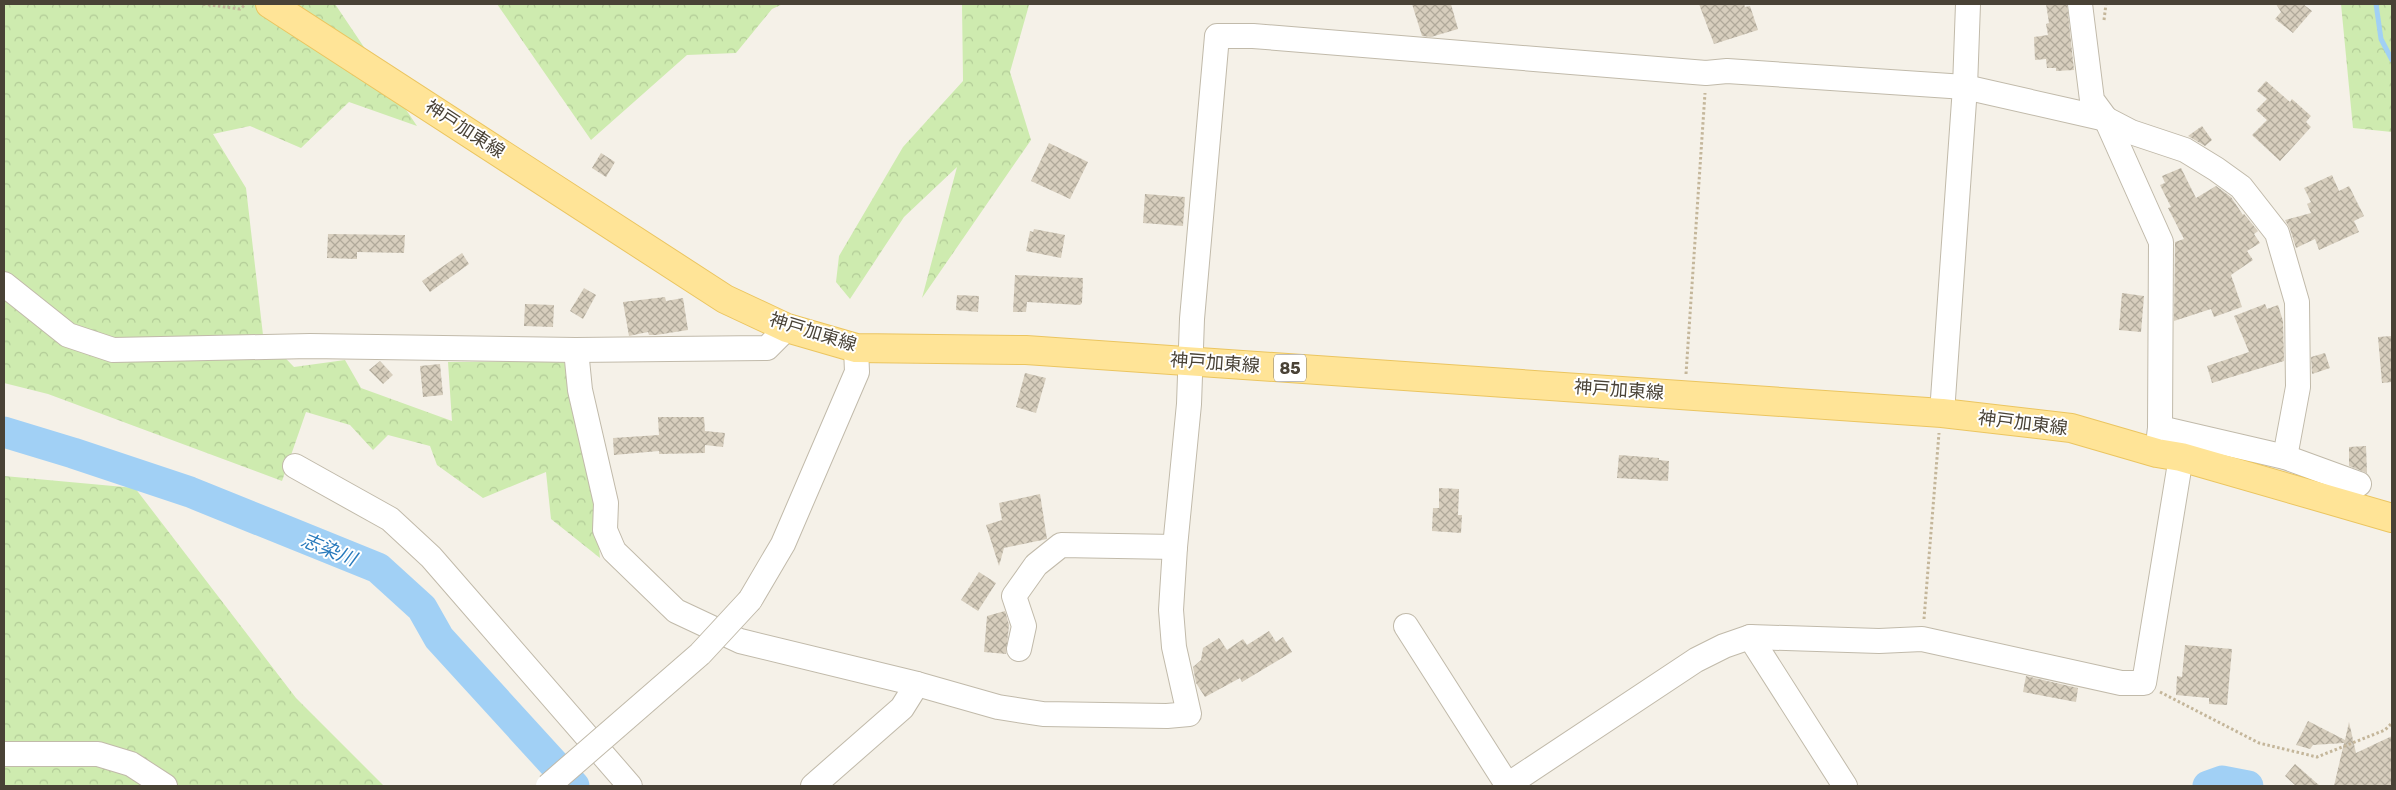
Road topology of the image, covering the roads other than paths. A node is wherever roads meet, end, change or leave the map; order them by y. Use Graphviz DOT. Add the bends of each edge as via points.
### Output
graph roads {
  1 [pos="270,4"];
  2 [pos="1968,4"];
  3 [pos="2080,4"];
  4 [pos="1965,87"];
  5 [pos="2106,119"];
  6 [pos="4,284"];
  7 [pos="787,328"];
  8 [pos="856,348"];
  9 [pos="576,350"];
  10 [pos="1192,361"];
  11 [pos="1942,413"];
  12 [pos="2166,446"];
  13 [pos="2285,457"];
  14 [pos="294,466"];
  15 [pos="2359,484"];
  16 [pos="2392,518"];
  17 [pos="1175,547"];
  18 [pos="1406,626"];
  19 [pos="1750,637"];
  20 [pos="1019,649"];
  21 [pos="917,684"];
  22 [pos="4,754"];
  23 [pos="165,786"];
  24 [pos="548,786"];
  25 [pos="630,786"];
  26 [pos="813,786"];
  27 [pos="1507,786"];
  28 [pos="1845,786"];
  1 -- 7 [label="main road, 神戸加東線 / 85" via="725,299"];
  2 -- 4 [label="street"];
  3 -- 5 [label="street" via="2092,100"];
  4 -- 5 [label="street"];
  4 -- 10 [label="street" via="1727,71 1706,73 1253,36 1217,36 1192,319"];
  4 -- 11 [label="street"];
  5 -- 12 [label="street" via="2161,242"];
  5 -- 13 [label="street" via="2131,132 2185,150 2216,169 2241,187 2277,233 2297,302 2298,387"];
  6 -- 9 [label="street" via="68,335 113,350 310,346"];
  7 -- 8 [label="main road, 神戸加東線 / 85"];
  7 -- 9 [label="street" via="767,348"];
  8 -- 10 [label="main road, 神戸加東線 / 85" via="1026,350"];
  8 -- 24 [label="street, bridge" via="857,372 783,544 750,600 700,654"];
  9 -- 21 [label="street" via="580,390 606,503 605,530 614,551 676,611 740,641"];
  10 -- 11 [label="main road, 神戸加東線 / 85"];
  10 -- 17 [label="street"];
  11 -- 12 [label="main road, 神戸加東線 / 85" via="2070,428"];
  12 -- 13 [label="street"];
  12 -- 16 [label="main road, 神戸加東線 / 85"];
  12 -- 19 [label="street" via="2144,683 2121,682 1922,639"];
  13 -- 15 [label="street"];
  14 -- 25 [label="street" via="390,518 418,544"];
  17 -- 20 [label="street" via="1060,545 1036,566 1014,596 1024,626"];
  17 -- 21 [label="street" via="1171,610 1174,647 1189,714 1043,714 998,707"];
  18 -- 27 [label="street"];
  19 -- 27 [label="street" via="1696,660"];
  19 -- 28 [label="street"];
  21 -- 26 [label="street" via="902,708"];
  22 -- 23 [label="street" via="98,754 131,764"];
}
